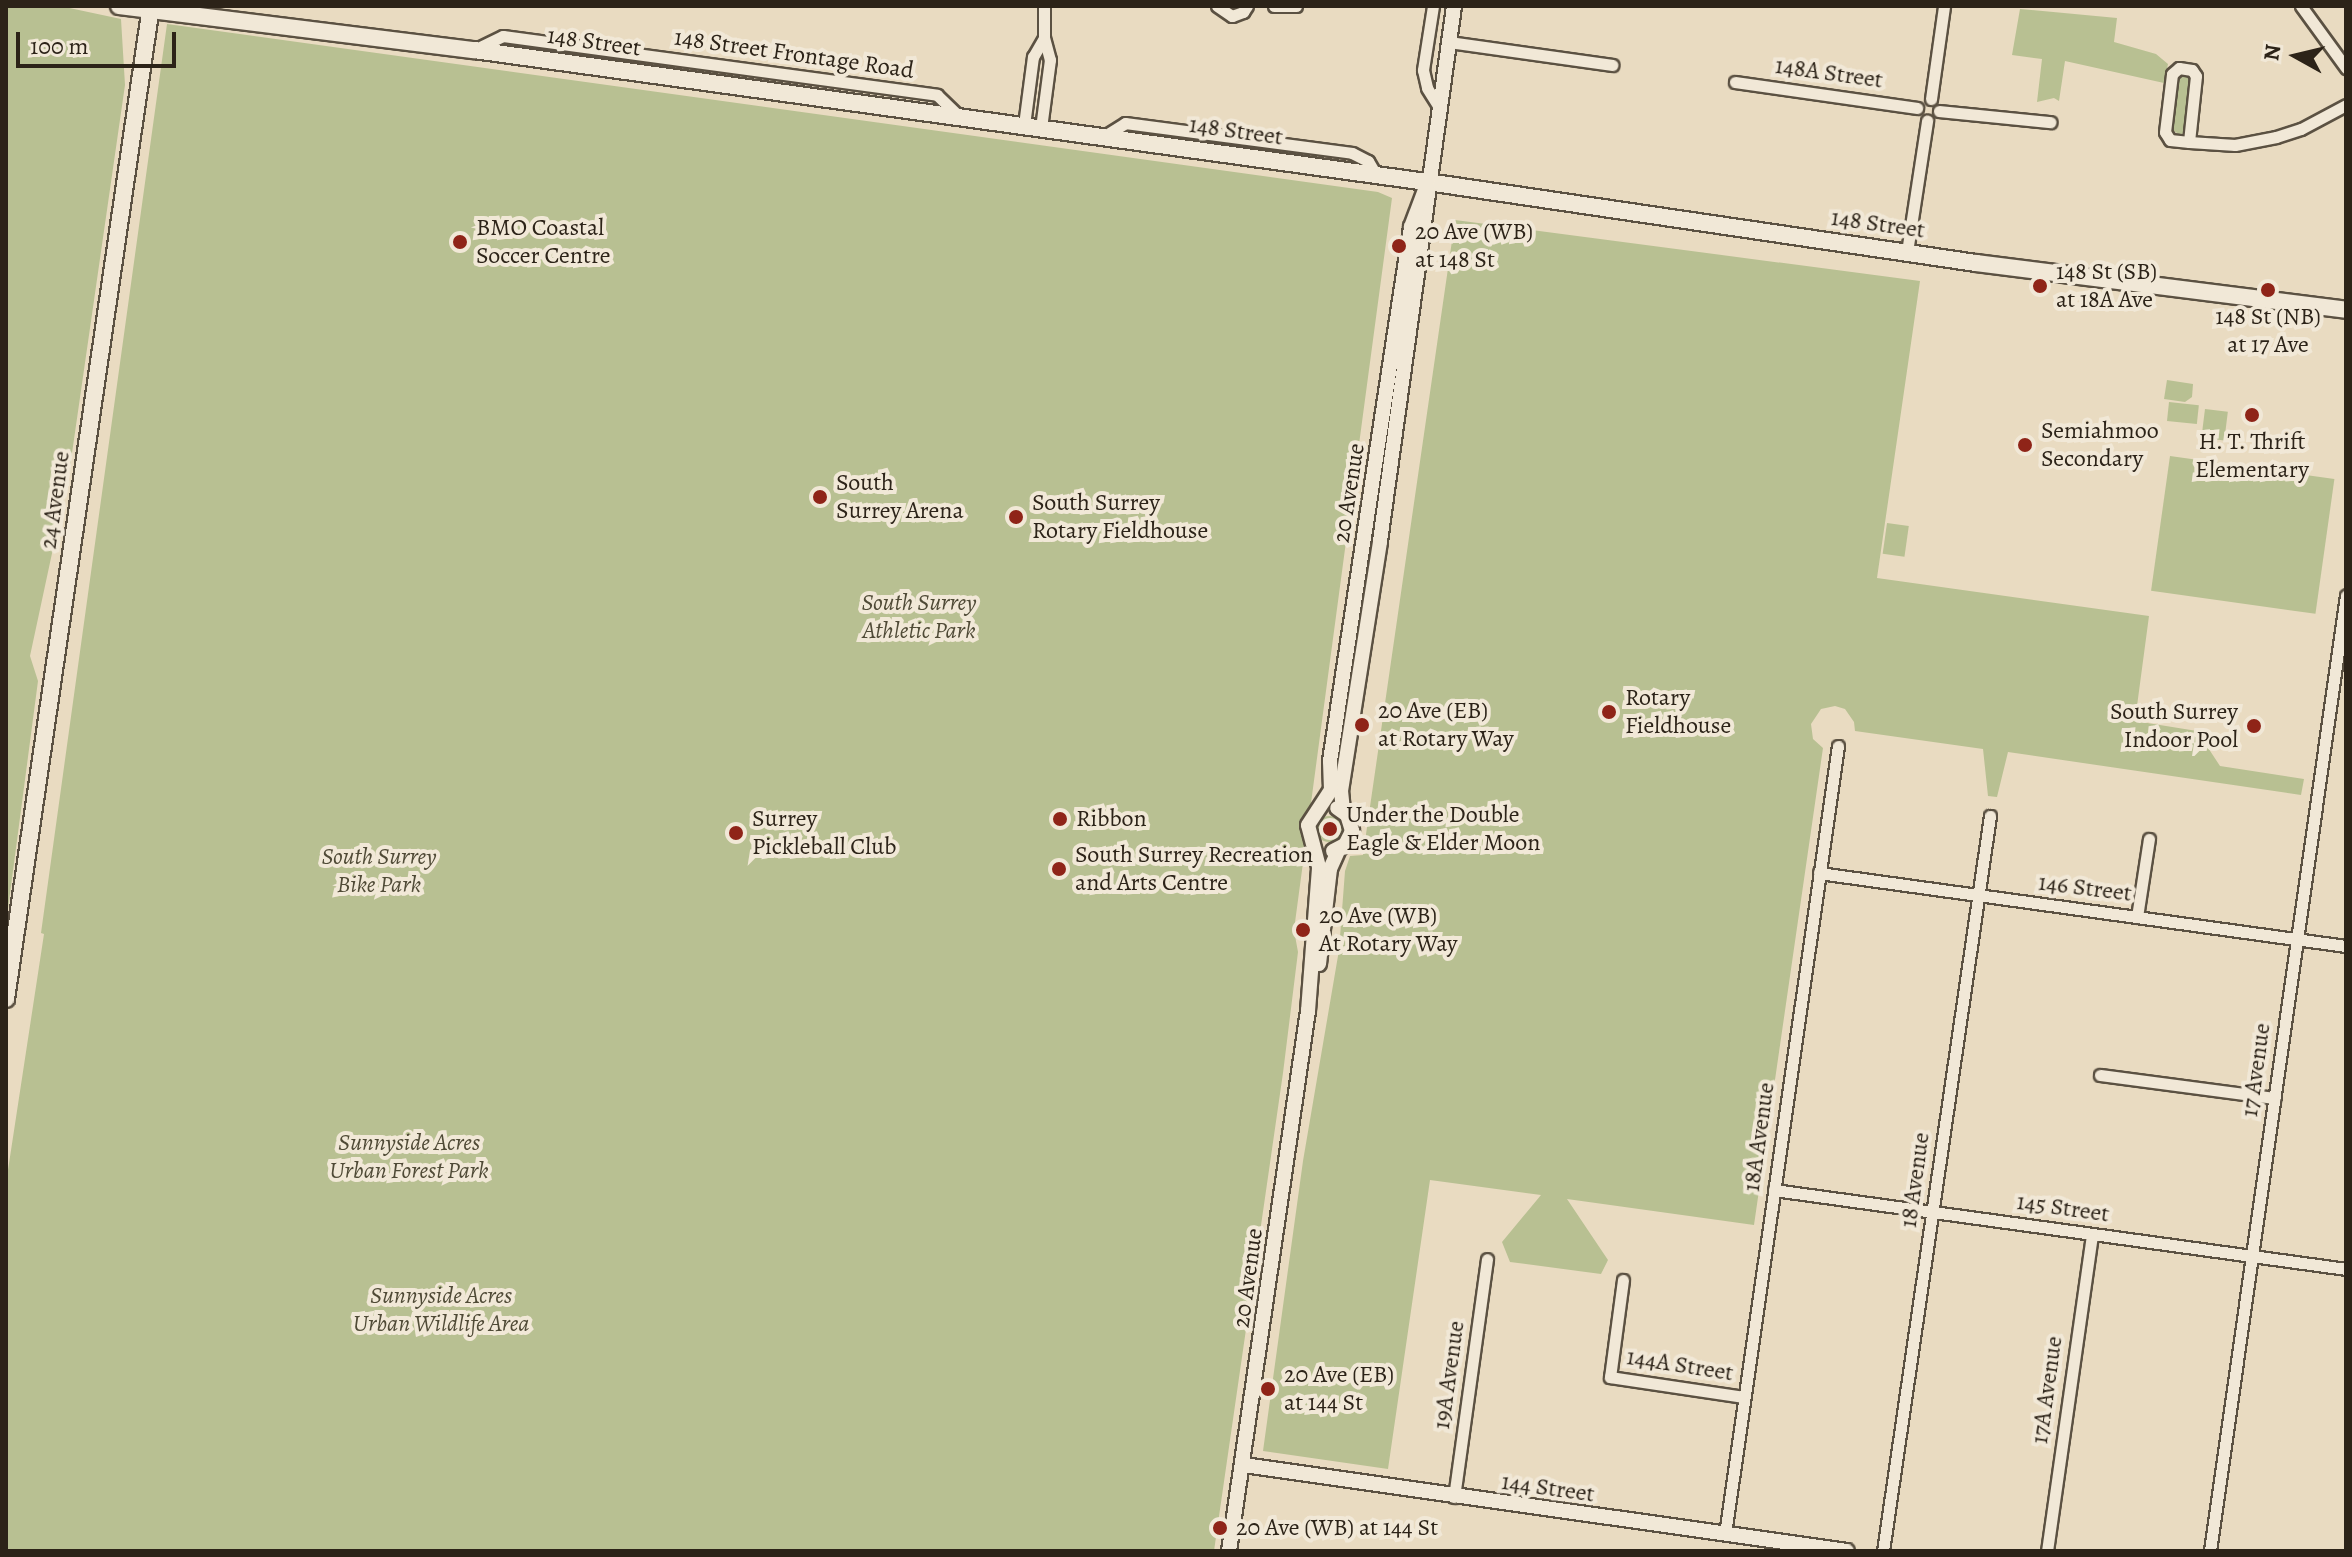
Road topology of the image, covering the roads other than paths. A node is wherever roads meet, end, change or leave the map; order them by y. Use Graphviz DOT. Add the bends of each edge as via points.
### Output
graph roads {
  1 [pos="119,6"];
  2 [pos="1044,6"];
  3 [pos="1217,6"];
  4 [pos="1247,6"];
  5 [pos="1274,6"];
  6 [pos="1296,6"];
  7 [pos="1433,6"];
  8 [pos="1454,6"];
  9 [pos="1944,6"];
  10 [pos="2301,6"];
  11 [pos="151,7"];
  12 [pos="1044,38"];
  13 [pos="1449,42"];
  14 [pos="1612,65"];
  15 [pos="2346,68"];
  16 [pos="1735,82"];
  17 [pos="1931,99"];
  18 [pos="2346,105"];
  19 [pos="1439,107"];
  20 [pos="1917,108"];
  21 [pos="1939,111"];
  22 [pos="1927,121"];
  23 [pos="2050,122"];
  24 [pos="1033,127"];
  25 [pos="2189,142"];
  26 [pos="1428,182"];
  27 [pos="1907,252"];
  28 [pos="2346,310"];
  29 [pos="2346,596"];
  30 [pos="2343,637"];
  31 [pos="1838,746"];
  32 [pos="1317,810"];
  33 [pos="1343,810"];
  34 [pos="1990,816"];
  35 [pos="2149,839"];
  36 [pos="1311,842"];
  37 [pos="1339,849"];
  38 [pos="1819,873"];
  39 [pos="1980,896"];
  40 [pos="2137,917"];
  41 [pos="2297,939"];
  42 [pos="2346,946"];
  43 [pos="6,999"];
  44 [pos="1308,1011"];
  45 [pos="2100,1075"];
  46 [pos="2274,1098"];
  47 [pos="1774,1190"];
  48 [pos="1933,1212"];
  49 [pos="2092,1234"];
  50 [pos="2252,1257"];
  51 [pos="1487,1259"];
  52 [pos="2346,1269"];
  53 [pos="1623,1280"];
  54 [pos="1744,1397"];
  55 [pos="1244,1465"];
  56 [pos="1454,1497"];
  57 [pos="1725,1534"];
  58 [pos="1229,1551"];
  59 [pos="1847,1551"];
  60 [pos="1883,1551"];
  61 [pos="2047,1551"];
  62 [pos="2210,1551"];
  1 -- 11 [label="main road, 148 Street"];
  2 -- 12 [label="street"];
  3 -- 4 [label="street" via="1232,16"];
  5 -- 6 [label="street"];
  7 -- 19 [label="street" via="1423,70"];
  8 -- 13 [label="street, 20 Avenue"];
  9 -- 17 [label="street"];
  10 -- 15 [label="street"];
  11 -- 24 [label="main road, 148 Street"];
  11 -- 43 [label="main road, 24 Avenue"];
  12 -- 24 [label="street" via="1050,60"];
  12 -- 24 [label="street" via="1033,57"];
  13 -- 14 [label="street"];
  13 -- 19 [label="street, 20 Avenue"];
  16 -- 20 [label="street, 148A Street"];
  17 -- 20 [label="street"];
  17 -- 21 [label="street"];
  18 -- 25 [label="street" via="2276,137 2235,145"];
  19 -- 26 [label="street, 20 Avenue"];
  20 -- 22 [label="street"];
  21 -- 22 [label="street"];
  21 -- 23 [label="street"];
  22 -- 27 [label="street"];
  24 -- 26 [label="main road, 148 Street"];
  25 -- 25 [label="street" via="2196,76 2179,68 2172,74 2165,132 2170,140"];
  26 -- 27 [label="main road, 148 Street"];
  26 -- 32 [label="street, 20 Avenue" via="1411,227 1330,761 1331,790"];
  26 -- 33 [label="street, 20 Avenue" via="1341,791"];
  27 -- 28 [label="main road, 148 Street"];
  29 -- 30 [label="street, 17 Avenue"];
  30 -- 41 [label="street, 17 Avenue"];
  31 -- 38 [label="street, 18A Avenue"];
  32 -- 33 [label="street"];
  32 -- 36 [label="street" via="1308,825"];
  33 -- 37 [label="street" via="1352,831"];
  34 -- 39 [label="street, 18 Avenue"];
  35 -- 40 [label="street"];
  36 -- 37 [label="street" via="1325,851"];
  36 -- 44 [label="street, 20 Avenue" via="1319,867"];
  37 -- 44 [label="street, 20 Avenue" via="1330,869"];
  38 -- 39 [label="street, 146 Street"];
  38 -- 47 [label="street, 18A Avenue"];
  39 -- 40 [label="street, 146 Street"];
  39 -- 48 [label="street, 18 Avenue"];
  40 -- 41 [label="street, 146 Street"];
  41 -- 42 [label="street, 146 Street"];
  41 -- 46 [label="street, 17 Avenue"];
  44 -- 55 [label="street, 20 Avenue"];
  45 -- 46 [label="street"];
  46 -- 50 [label="street, 17 Avenue"];
  47 -- 48 [label="street, 145 Street"];
  47 -- 54 [label="street, 18A Avenue"];
  48 -- 49 [label="street, 145 Street"];
  48 -- 60 [label="street, 18 Avenue"];
  49 -- 50 [label="street, 145 Street"];
  49 -- 61 [label="street, 17A Avenue"];
  50 -- 52 [label="street, 145 Street"];
  50 -- 62 [label="street, 17 Avenue"];
  51 -- 56 [label="street, 19A Avenue"];
  53 -- 54 [label="street, 144A Street" via="1610,1377"];
  54 -- 57 [label="street, 18A Avenue"];
  55 -- 56 [label="street, 144 Street"];
  55 -- 58 [label="street, 20 Avenue"];
  56 -- 57 [label="street, 144 Street"];
  57 -- 59 [label="street, 144 Street"];
}
